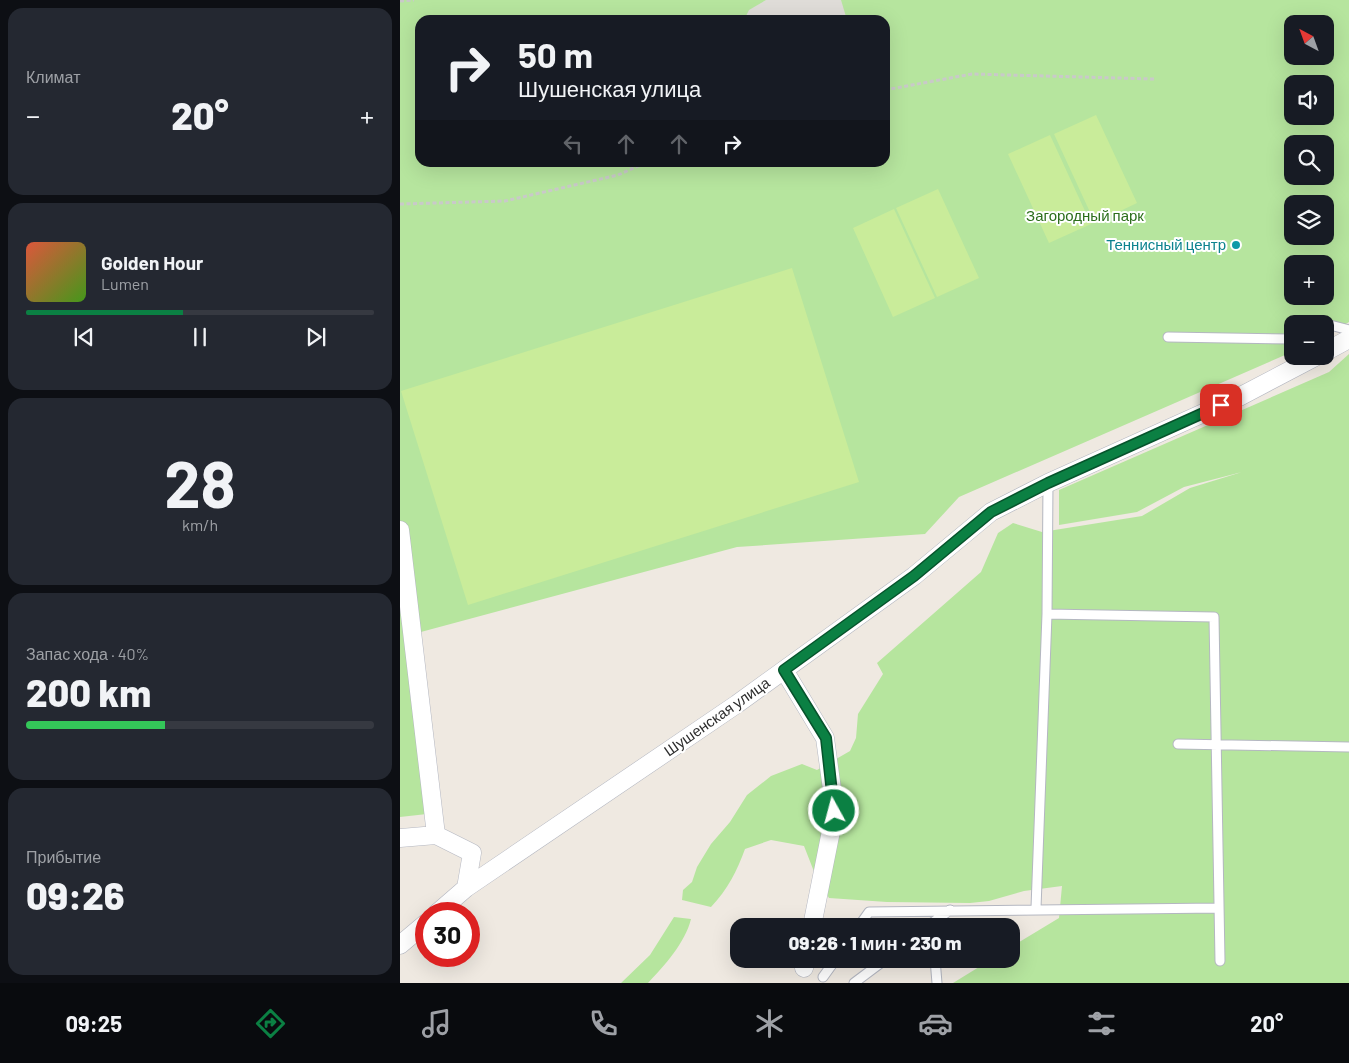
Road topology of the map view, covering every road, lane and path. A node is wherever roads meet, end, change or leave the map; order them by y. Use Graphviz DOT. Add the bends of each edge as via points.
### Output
graph roads {
  1 [pos="414,0"];
  2 [pos="400,1"];
  3 [pos="1154,79"];
  4 [pos="890,89"];
  5 [pos="635,167"];
  6 [pos="400,204"];
  7 [pos="1334,326"];
  8 [pos="1349,330"];
  9 [pos="1168,337"];
  10 [pos="1284,339"];
  11 [pos="1349,340"];
  12 [pos="1334,348"];
  13 [pos="1300,365"];
  14 [pos="1048,483"];
  15 [pos="400,530"];
  16 [pos="1047,614"];
  17 [pos="784,670"];
  18 [pos="1178,744"];
  19 [pos="1217,746"];
  20 [pos="1349,747"];
  21 [pos="436,835"];
  22 [pos="400,838"];
  23 [pos="466,888"];
  24 [pos="450,902"];
  25 [pos="1036,908"];
  26 [pos="1219,908"];
  27 [pos="950,910"];
  28 [pos="814,918"];
  29 [pos="865,918"];
  30 [pos="940,918"];
  31 [pos="415,932"];
  32 [pos="400,945"];
  33 [pos="1220,961"];
  34 [pos="830,968"];
  35 [pos="874,968"];
  36 [pos="936,968"];
  37 [pos="823,977"];
  38 [pos="854,983"];
  39 [pos="937,983"];
  1 -- 2 [label="path"];
  3 -- 4 [label="path" via="972,74"];
  5 -- 6 [label="path" via="505,201"];
  7 -- 8 [label="lane"];
  9 -- 10 [label="lane"];
  11 -- 12 [label="street"];
  13 -- 14 [label="street, Шушенская улица" via="1239,398"];
  14 -- 16 [label="lane"];
  14 -- 17 [label="street, Шушенская улица" via="991,512 914,576"];
  15 -- 21 [label="street"];
  16 -- 19 [label="lane" via="1214,617"];
  16 -- 25 [label="lane"];
  17 -- 23 [label="street, Шушенская улица"];
  17 -- 28 [label="street" via="826,738 834,811"];
  18 -- 19 [label="lane"];
  19 -- 20 [label="lane"];
  19 -- 26 [label="lane"];
  21 -- 22 [label="street"];
  21 -- 23 [label="street" via="472,854"];
  23 -- 24 [label="street, Шушенская улица"];
  25 -- 26 [label="lane"];
  25 -- 27 [label="lane"];
  26 -- 33 [label="lane"];
  27 -- 29 [label="lane" via="869,912"];
  27 -- 30 [label="lane"];
  31 -- 32 [label="street"];
  34 -- 37 [label="lane"];
  35 -- 38 [label="lane"];
  36 -- 39 [label="lane"];
}
